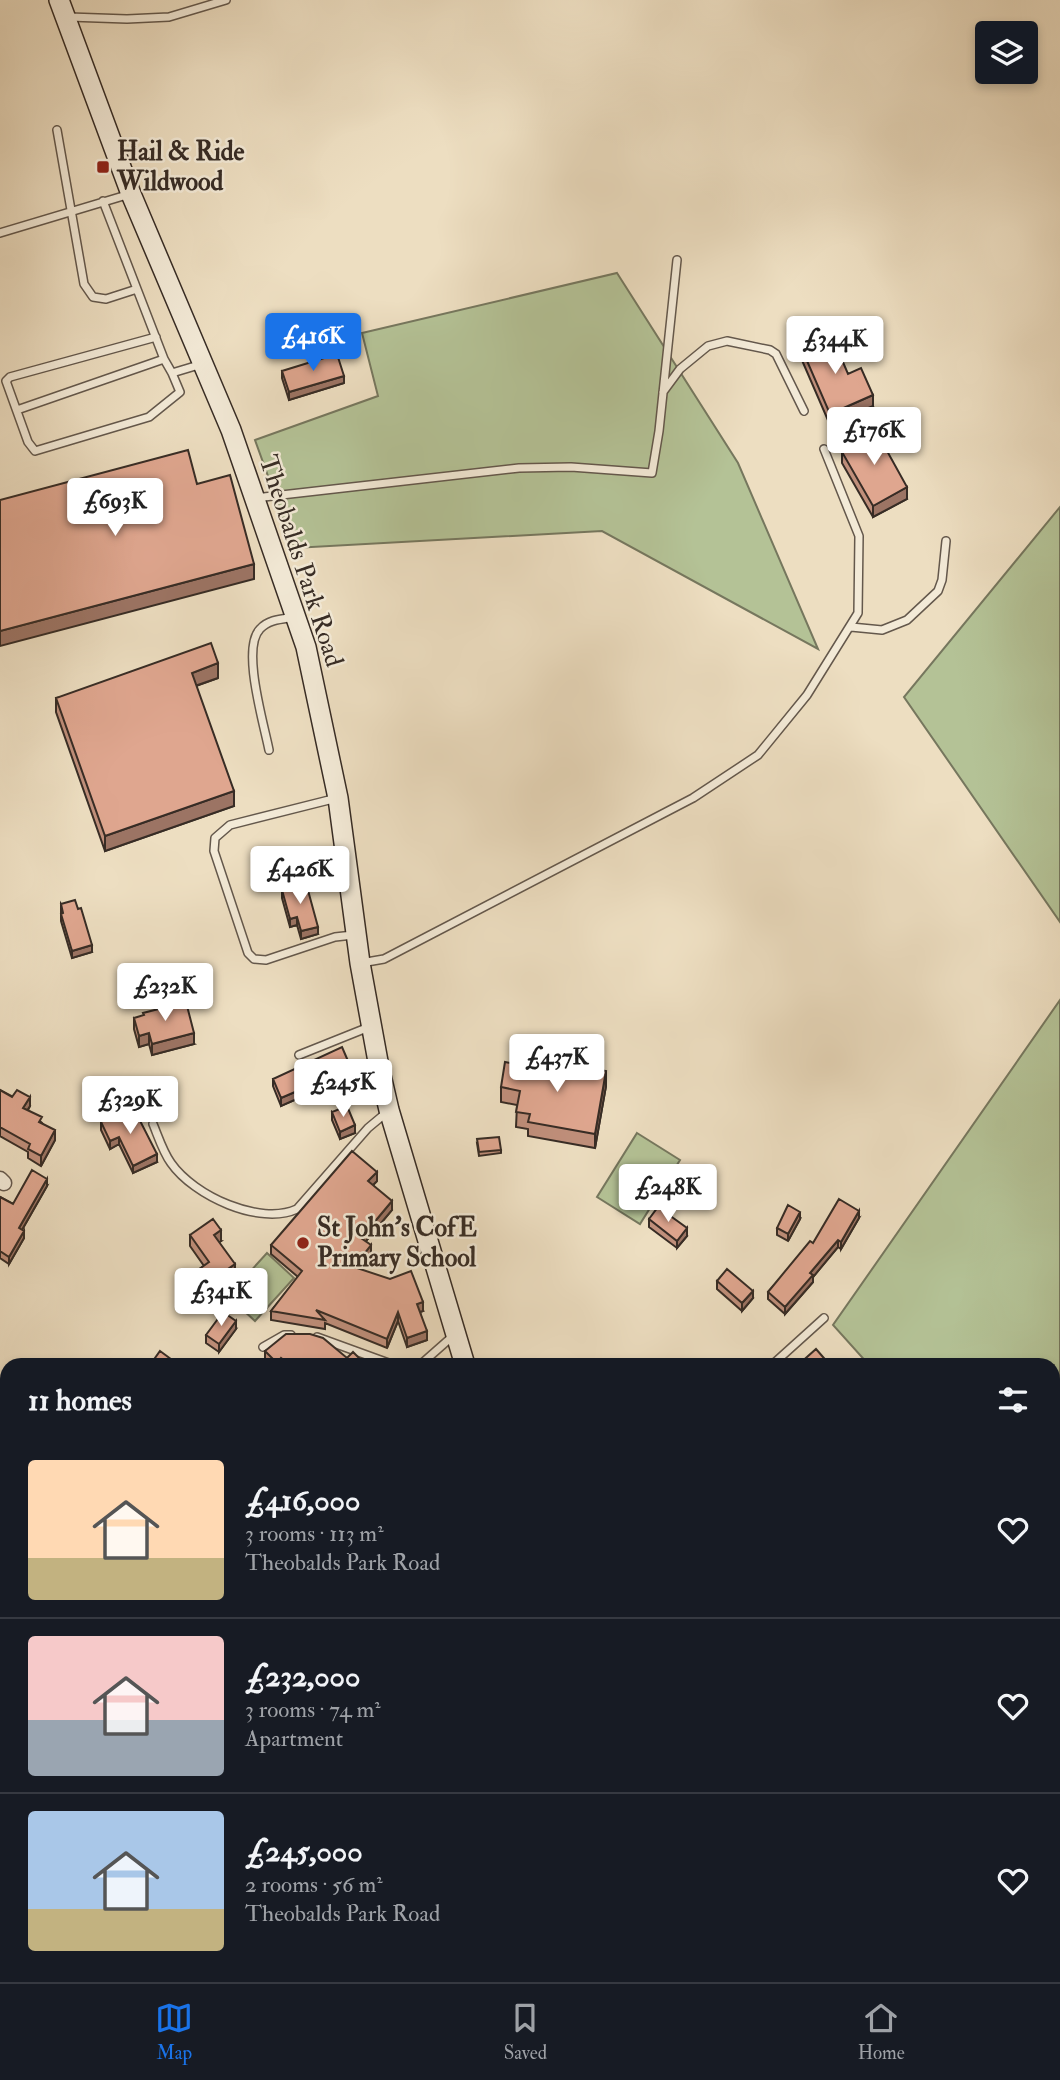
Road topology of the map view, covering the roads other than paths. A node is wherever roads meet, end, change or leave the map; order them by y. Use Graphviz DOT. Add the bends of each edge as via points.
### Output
graph roads {
  1 [pos="226,0"];
  2 [pos="62,8"];
  3 [pos="57,130"];
  4 [pos="131,194"];
  5 [pos="103,201"];
  6 [pos="70,211"];
  7 [pos="0,233"];
  8 [pos="677,260"];
  9 [pos="137,289"];
  10 [pos="156,337"];
  11 [pos="164,359"];
  12 [pos="202,364"];
  13 [pos="172,373"];
  14 [pos="663,392"];
  15 [pos="17,410"];
  16 [pos="804,411"];
  17 [pos="824,449"];
  18 [pos="254,499"];
  19 [pos="946,541"];
  20 [pos="296,617"];
  21 [pos="851,627"];
  22 [pos="269,750"];
  23 [pos="338,798"];
  24 [pos="357,935"];
  25 [pos="360,963"];
  26 [pos="371,1026"];
  27 [pos="299,1055"];
  28 [pos="389,1110"];
  29 [pos="153,1124"];
  30 [pos="824,1318"];
  31 [pos="456,1334"];
  32 [pos="298,1335"];
  33 [pos="311,1335"];
  34 [pos="263,1346"];
  35 [pos="375,1358"];
  36 [pos="429,1358"];
  37 [pos="463,1358"];
  38 [pos="780,1358"];
  1 -- 2 [label="lane" via="169,17 127,19"];
  2 -- 4 [label="street, Theobalds Park Road"];
  3 -- 6 [label="lane"];
  4 -- 5 [label="lane"];
  4 -- 12 [label="street, Theobalds Park Road"];
  5 -- 6 [label="lane"];
  5 -- 9 [label="lane"];
  6 -- 7 [label="lane"];
  6 -- 9 [label="lane" via="84,284 93,297 106,299"];
  8 -- 14 [label="lane"];
  9 -- 10 [label="lane"];
  10 -- 11 [label="lane"];
  10 -- 15 [label="lane" via="10,377 6,381"];
  11 -- 13 [label="lane"];
  11 -- 15 [label="lane"];
  12 -- 13 [label="lane"];
  12 -- 18 [label="street, Theobalds Park Road"];
  13 -- 15 [label="lane" via="180,392 149,417 34,452"];
  14 -- 16 [label="lane" via="700,352 727,341 776,354"];
  14 -- 18 [label="lane" via="652,473 519,468"];
  17 -- 21 [label="lane" via="859,536 858,613"];
  18 -- 20 [label="street, Theobalds Park Road"];
  19 -- 21 [label="lane" via="938,591 908,620 882,630"];
  20 -- 22 [label="lane" via="273,620 259,629 252,646"];
  20 -- 23 [label="street, Theobalds Park Road"];
  21 -- 25 [label="lane" via="807,695 758,755 633,830 384,959"];
  23 -- 24 [label="street, Theobalds Park Road"];
  23 -- 24 [label="lane" via="230,825 215,838 214,851 248,953 254,959 267,960 335,937"];
  24 -- 25 [label="street, Theobalds Park Road"];
  25 -- 26 [label="street, Theobalds Park Road"];
  26 -- 27 [label="lane"];
  26 -- 28 [label="street, Theobalds Park Road"];
  28 -- 29 [label="lane" via="297,1209 276,1214 243,1210 187,1180 171,1163"];
  28 -- 31 [label="street, Theobalds Park Road"];
  30 -- 38 [label="lane"];
  31 -- 36 [label="lane"];
  31 -- 37 [label="street, Theobalds Park Road"];
  32 -- 34 [label="lane" via="285,1335"];
  33 -- 35 [label="lane"];
}
